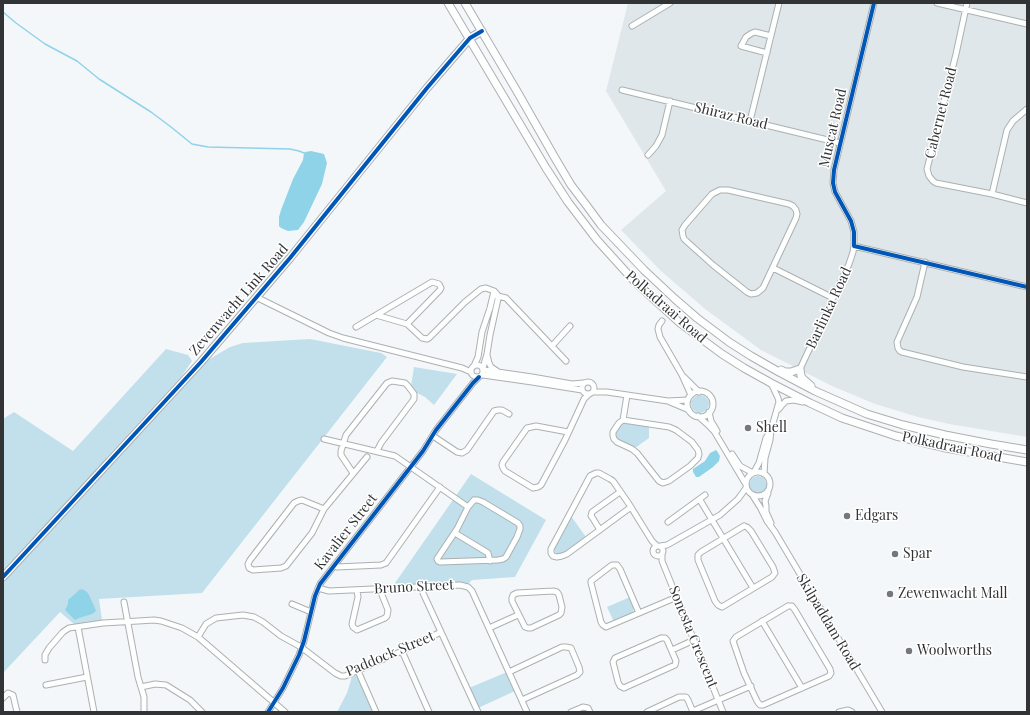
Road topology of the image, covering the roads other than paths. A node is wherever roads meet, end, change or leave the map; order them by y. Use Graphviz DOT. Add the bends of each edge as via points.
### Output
graph roads {
  1 [pos="448,3"];
  2 [pos="465,3"];
  3 [pos="670,3"];
  4 [pos="779,3"];
  5 [pos="874,3"];
  6 [pos="937,3"];
  7 [pos="967,3"];
  8 [pos="966,9"];
  9 [pos="1027,24"];
  10 [pos="632,26"];
  11 [pos="482,31"];
  12 [pos="771,36"];
  13 [pos="470,38"];
  14 [pos="767,53"];
  15 [pos="622,90"];
  16 [pos="670,102"];
  17 [pos="1027,109"];
  18 [pos="750,121"];
  19 [pos="840,143"];
  20 [pos="648,155"];
  21 [pos="992,194"];
  22 [pos="1027,203"];
  23 [pos="854,246"];
  24 [pos="925,262"];
  25 [pos="773,268"];
  26 [pos="1027,287"];
  27 [pos="494,291"];
  28 [pos="498,296"];
  29 [pos="256,297"];
  30 [pos="833,298"];
  31 [pos="376,315"];
  32 [pos="662,321"];
  33 [pos="408,324"];
  34 [pos="570,326"];
  35 [pos="356,327"];
  36 [pos="552,346"];
  37 [pos="487,354"];
  38 [pos="751,356"];
  39 [pos="566,362"];
  40 [pos="800,369"];
  41 [pos="477,371"];
  42 [pos="498,372"];
  43 [pos="682,375"];
  44 [pos="1027,377"];
  45 [pos="771,383"];
  46 [pos="583,384"];
  47 [pos="594,385"];
  48 [pos="587,392"];
  49 [pos="607,392"];
  50 [pos="698,392"];
  51 [pos="627,395"];
  52 [pos="689,397"];
  53 [pos="668,401"];
  54 [pos="810,404"];
  55 [pos="843,404"];
  56 [pos="689,410"];
  57 [pos="709,412"];
  58 [pos="509,414"];
  59 [pos="776,414"];
  60 [pos="698,416"];
  61 [pos="623,420"];
  62 [pos="771,430"];
  63 [pos="568,432"];
  64 [pos="433,436"];
  65 [pos="324,439"];
  66 [pos="344,443"];
  67 [pos="1027,450"];
  68 [pos="377,451"];
  69 [pos="367,457"];
  70 [pos="1027,462"];
  71 [pos="410,467"];
  72 [pos="354,473"];
  73 [pos="754,473"];
  74 [pos="764,474"];
  75 [pos="746,486"];
  76 [pos="440,487"];
  77 [pos="768,491"];
  78 [pos="620,492"];
  79 [pos="705,495"];
  80 [pos="752,495"];
  81 [pos="738,499"];
  82 [pos="700,500"];
  83 [pos="468,507"];
  84 [pos="631,507"];
  85 [pos="324,509"];
  86 [pos="712,519"];
  87 [pos="668,522"];
  88 [pos="600,530"];
  89 [pos="454,532"];
  90 [pos="775,532"];
  91 [pos="723,539"];
  92 [pos="667,545"];
  93 [pos="657,547"];
  94 [pos="660,554"];
  95 [pos="490,561"];
  96 [pos="334,566"];
  97 [pos="3,577"];
  98 [pos="422,586"];
  99 [pos="318,588"];
  100 [pos="380,588"];
  101 [pos="753,588"];
  102 [pos="357,590"];
  103 [pos="677,597"];
  104 [pos="124,602"];
  105 [pos="292,604"];
  106 [pos="311,612"];
  107 [pos="638,613"];
  108 [pos="518,615"];
  109 [pos="762,621"];
  110 [pos="128,622"];
  111 [pos="78,627"];
  112 [pos="489,628"];
  113 [pos="441,632"];
  114 [pos="198,637"];
  115 [pos="694,640"];
  116 [pos="301,647"];
  117 [pos="672,650"];
  118 [pos="402,651"];
  119 [pos="45,660"];
  120 [pos="358,671"];
  121 [pos="509,672"];
  122 [pos="87,677"];
  123 [pos="46,685"];
  124 [pos="751,686"];
  125 [pos="141,687"];
  126 [pos="802,688"];
  127 [pos="3,698"];
  128 [pos="718,699"];
  129 [pos="522,700"];
  130 [pos="274,703"];
  131 [pos="17,712"];
  132 [pos="94,712"];
  133 [pos="144,712"];
  134 [pos="202,712"];
  135 [pos="268,712"];
  136 [pos="285,712"];
  137 [pos="376,712"];
  138 [pos="429,712"];
  139 [pos="478,712"];
  140 [pos="527,712"];
  141 [pos="571,712"];
  142 [pos="590,712"];
  143 [pos="647,712"];
  144 [pos="693,712"];
  145 [pos="724,712"];
  146 [pos="840,712"];
  147 [pos="852,712"];
  148 [pos="882,712"];
  1 -- 13 [label="main road, Polkadraai Road"];
  2 -- 11 [label="main road, Polkadraai Road"];
  3 -- 10 [label="street"];
  4 -- 12 [label="street"];
  5 -- 19 [label="street, Muscat Road"];
  6 -- 8 [label="street"];
  7 -- 8 [label="street, Cabernet Road"];
  8 -- 9 [label="street"];
  8 -- 21 [label="street, Cabernet Road" via="927,169 930,179 936,183"];
  11 -- 13 [label="main road, Zevenwacht Link Road"];
  11 -- 38 [label="main road, Polkadraai Road" via="555,158 601,225 675,299 718,334"];
  12 -- 14 [label="street"];
  12 -- 14 [label="street" via="752,33 741,46"];
  13 -- 29 [label="main road, Zevenwacht Link Road"];
  13 -- 45 [label="main road, Polkadraai Road" via="556,184 597,240 635,282 680,323 727,357"];
  14 -- 18 [label="street"];
  15 -- 16 [label="street, Shiraz Road"];
  16 -- 18 [label="street, Shiraz Road"];
  16 -- 20 [label="street" via="662,135"];
  17 -- 21 [label="street" via="1007,130"];
  18 -- 19 [label="street, Shiraz Road"];
  19 -- 23 [label="street, Muscat Road" via="833,183 851,222"];
  21 -- 22 [label="street, Cabernet Road"];
  23 -- 24 [label="street"];
  23 -- 30 [label="street, Barlinka Road" via="850,264"];
  24 -- 26 [label="street"];
  24 -- 44 [label="street" via="917,297 897,342 900,351 963,367"];
  25 -- 25 [label="street" via="761,291 752,294 747,292 684,239 683,228 712,194 720,190 789,204 797,214"];
  25 -- 30 [label="street"];
  27 -- 28 [label="street"];
  27 -- 33 [label="street" via="481,289 427,339 422,338"];
  27 -- 41 [label="street" via="482,332"];
  28 -- 36 [label="street" via="506,298"];
  28 -- 37 [label="street"];
  29 -- 41 [label="street" via="343,338"];
  29 -- 97 [label="main road, Zevenwacht Link Road" via="201,362"];
  30 -- 40 [label="street, Barlinka Road"];
  31 -- 33 [label="street"];
  31 -- 33 [label="street" via="432,282 438,284 440,290"];
  31 -- 35 [label="street"];
  32 -- 43 [label="street" via="658,329 660,337"];
  34 -- 36 [label="street"];
  36 -- 39 [label="street"];
  37 -- 41 [label="street"];
  37 -- 42 [label="street" via="491,367"];
  38 -- 40 [label="main road" via="785,372"];
  38 -- 55 [label="main road, Polkadraai Road"];
  40 -- 55 [label="main road" via="801,376 810,385"];
  41 -- 42 [label="street"];
  41 -- 48 [label="street"];
  41 -- 64 [label="street, Kavalier Street" via="473,383"];
  42 -- 46 [label="street"];
  43 -- 50 [label="street"];
  43 -- 52 [label="street"];
  45 -- 54 [label="main road, Polkadraai Road"];
  45 -- 59 [label="street" via="779,402"];
  46 -- 47 [label="street" via="589,381"];
  46 -- 48 [label="street"];
  47 -- 48 [label="street"];
  47 -- 49 [label="street"];
  48 -- 49 [label="street"];
  48 -- 63 [label="street"];
  49 -- 51 [label="street"];
  50 -- 52 [label="street"];
  50 -- 57 [label="street" via="710,397 712,406"];
  51 -- 53 [label="street"];
  51 -- 61 [label="street"];
  52 -- 53 [label="street"];
  52 -- 56 [label="street"];
  53 -- 56 [label="street"];
  54 -- 59 [label="street" via="786,401"];
  54 -- 70 [label="main road, Polkadraai Road" via="896,436 946,448"];
  55 -- 67 [label="main road, Polkadraai Road" via="918,429"];
  56 -- 60 [label="street"];
  57 -- 60 [label="street" via="704,416"];
  57 -- 73 [label="street" via="714,426 736,461"];
  58 -- 64 [label="street" via="502,410 494,411 467,450 462,453"];
  59 -- 62 [label="street"];
  60 -- 75 [label="street" via="719,439"];
  61 -- 61 [label="street" via="616,426 613,438 638,453 660,482 669,481 698,458 698,451 692,442 676,430"];
  62 -- 73 [label="street"];
  62 -- 74 [label="street"];
  63 -- 63 [label="street" via="538,487 533,488 503,468 503,462 527,428 536,426"];
  64 -- 71 [label="street, Kavalier Street"];
  65 -- 66 [label="street"];
  66 -- 68 [label="street"];
  66 -- 68 [label="street" via="346,435 386,384 392,381 404,383 414,394 414,399"];
  66 -- 72 [label="street" via="341,454"];
  68 -- 71 [label="street" via="394,456"];
  69 -- 72 [label="street"];
  71 -- 76 [label="street"];
  71 -- 96 [label="street, Kavalier Street"];
  72 -- 85 [label="street"];
  73 -- 74 [label="street"];
  73 -- 75 [label="street" via="749,475"];
  74 -- 77 [label="street" via="770,482"];
  75 -- 80 [label="street"];
  75 -- 81 [label="street"];
  76 -- 83 [label="street"];
  76 -- 96 [label="street" via="386,563"];
  77 -- 80 [label="street" via="763,496"];
  77 -- 90 [label="street, Skilpaddam Road" via="766,512"];
  78 -- 84 [label="street"];
  78 -- 88 [label="street" via="592,512 592,517"];
  78 -- 88 [label="street" via="613,481 604,475 596,473 590,476 551,553 557,557 567,554"];
  79 -- 82 [label="street"];
  80 -- 81 [label="street"];
  80 -- 90 [label="street, Skilpaddam Road"];
  81 -- 86 [label="street"];
  82 -- 86 [label="street"];
  82 -- 87 [label="street"];
  83 -- 89 [label="street"];
  83 -- 95 [label="street" via="474,500 478,500 520,526 506,556"];
  84 -- 88 [label="street"];
  84 -- 93 [label="street"];
  85 -- 85 [label="street" via="302,500 296,501 250,560 249,568 253,570 286,566 312,534"];
  86 -- 91 [label="street"];
  86 -- 92 [label="street"];
  89 -- 95 [label="street" via="488,553"];
  89 -- 95 [label="street" via="437,558 438,561"];
  90 -- 148 [label="street, Skilpaddam Road"];
  91 -- 101 [label="street"];
  91 -- 101 [label="street" via="744,526 751,531 775,573"];
  91 -- 101 [label="street" via="698,555 717,604 722,607"];
  92 -- 93 [label="street"];
  92 -- 94 [label="street"];
  93 -- 94 [label="street" via="662,548"];
  93 -- 94 [label="street" via="652,553"];
  94 -- 103 [label="street, Sonesta Crescent"];
  96 -- 99 [label="street, Kavalier Street"];
  98 -- 100 [label="street, Bruno Street"];
  98 -- 112 [label="street, Bruno Street" via="468,587"];
  98 -- 113 [label="street"];
  99 -- 102 [label="street, Bruno Street" via="329,591"];
  99 -- 106 [label="street, Kavalier Street"];
  100 -- 102 [label="street, Bruno Street"];
  100 -- 102 [label="street" via="388,610 387,616 357,630 352,624 358,597"];
  103 -- 107 [label="street"];
  103 -- 115 [label="street, Sonesta Crescent"];
  104 -- 110 [label="street"];
  105 -- 106 [label="street"];
  106 -- 116 [label="street, Kavalier Street"];
  107 -- 107 [label="street" via="608,627 604,626 591,581 612,565 617,565"];
  108 -- 108 [label="street" via="523,626 528,628 559,615 563,609 559,595 553,591 516,593 512,600"];
  108 -- 112 [label="street"];
  109 -- 124 [label="street" via="733,641"];
  109 -- 126 [label="street"];
  109 -- 126 [label="street" via="788,606 794,608 831,673 828,677"];
  110 -- 111 [label="street" via="103,622"];
  110 -- 114 [label="street" via="154,620 169,623"];
  110 -- 125 [label="street"];
  111 -- 119 [label="street" via="63,632 46,651"];
  111 -- 122 [label="street"];
  112 -- 121 [label="street, Bruno Street"];
  113 -- 118 [label="street, Paddock Street"];
  113 -- 139 [label="street"];
  114 -- 116 [label="street, Paddock Street" via="206,624 212,620 243,615 258,619"];
  114 -- 130 [label="street"];
  115 -- 117 [label="street"];
  115 -- 128 [label="street, Sonesta Crescent"];
  116 -- 120 [label="street, Paddock Street" via="338,675 345,676"];
  116 -- 130 [label="street, Kavalier Street"];
  117 -- 117 [label="street" via="667,640 661,638 615,658 613,662 620,686 626,688 674,666 676,661"];
  118 -- 120 [label="street, Paddock Street"];
  118 -- 138 [label="street"];
  120 -- 137 [label="street"];
  121 -- 129 [label="street, Bruno Street"];
  121 -- 129 [label="street" via="562,647 571,648 580,672"];
  122 -- 123 [label="street"];
  122 -- 132 [label="street"];
  124 -- 126 [label="street" via="758,703 762,705"];
  124 -- 128 [label="street"];
  125 -- 133 [label="street"];
  125 -- 134 [label="street" via="166,685 190,700"];
  127 -- 131 [label="street" via="8,693 13,694"];
  128 -- 144 [label="street"];
  128 -- 145 [label="street, Sonesta Crescent"];
  129 -- 140 [label="street, Bruno Street"];
  130 -- 135 [label="street, Kavalier Street"];
  130 -- 136 [label="street"];
  141 -- 142 [label="street" via="583,707 588,708"];
  143 -- 144 [label="street" via="683,697 686,697"];
  146 -- 147 [label="street"];
}
